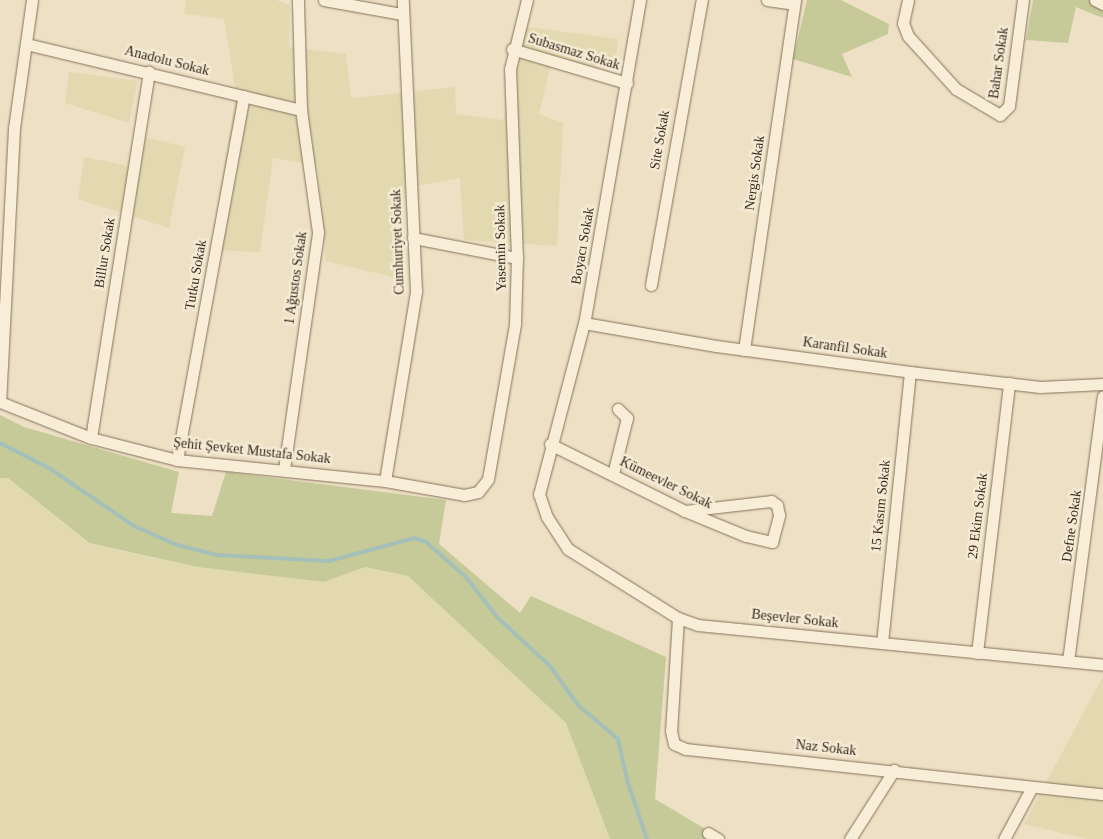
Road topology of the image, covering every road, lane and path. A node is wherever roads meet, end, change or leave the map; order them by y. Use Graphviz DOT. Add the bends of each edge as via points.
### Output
graph roads {
  1 [pos="32,0"];
  2 [pos="298,0"];
  3 [pos="324,0"];
  4 [pos="403,0"];
  5 [pos="527,0"];
  6 [pos="640,0"];
  7 [pos="702,0"];
  8 [pos="767,0"];
  9 [pos="908,0"];
  10 [pos="1023,0"];
  11 [pos="1095,0"];
  12 [pos="795,2"];
  13 [pos="1103,4"];
  14 [pos="401,14"];
  15 [pos="26,44"];
  16 [pos="512,49"];
  17 [pos="149,72"];
  18 [pos="627,84"];
  19 [pos="244,96"];
  20 [pos="301,110"];
  21 [pos="413,238"];
  22 [pos="517,258"];
  23 [pos="651,285"];
  24 [pos="584,323"];
  25 [pos="744,350"];
  26 [pos="910,372"];
  27 [pos="1009,383"];
  28 [pos="1103,384"];
  29 [pos="1103,396"];
  30 [pos="0,402"];
  31 [pos="618,409"];
  32 [pos="91,438"];
  33 [pos="550,444"];
  34 [pos="177,460"];
  35 [pos="284,469"];
  36 [pos="613,474"];
  37 [pos="385,481"];
  38 [pos="1093,490"];
  39 [pos="478,492"];
  40 [pos="539,494"];
  41 [pos="1103,496"];
  42 [pos="685,511"];
  43 [pos="678,618"];
  44 [pos="882,643"];
  45 [pos="977,653"];
  46 [pos="1068,661"];
  47 [pos="1103,665"];
  48 [pos="894,770"];
  49 [pos="1032,787"];
  50 [pos="1103,794"];
  51 [pos="708,832"];
  52 [pos="718,839"];
  53 [pos="850,839"];
  54 [pos="1004,839"];
  1 -- 15 [label="street"];
  2 -- 20 [label="street, 1 Ağustos Sokak"];
  3 -- 14 [label="street"];
  4 -- 14 [label="street, Cumhuriyet Sokak"];
  5 -- 16 [label="street, Yasemin Sokak"];
  6 -- 18 [label="street, Boyacı Sokak"];
  7 -- 23 [label="street, Site Sokak"];
  8 -- 12 [label="street"];
  9 -- 10 [label="street, Bahar Sokak" via="903,24 908,36 954,88 1000,115 1009,106"];
  11 -- 13 [label="street"];
  12 -- 25 [label="street, Nergis Sokak"];
  14 -- 21 [label="street, Cumhuriyet Sokak"];
  15 -- 17 [label="street, Anadolu Sokak"];
  15 -- 30 [label="street" via="14,128"];
  16 -- 18 [label="street, Subasmaz Sokak"];
  16 -- 22 [label="street, Yasemin Sokak" via="510,80"];
  17 -- 19 [label="street, Anadolu Sokak"];
  17 -- 32 [label="street, Billur Sokak"];
  18 -- 24 [label="street, Boyacı Sokak"];
  19 -- 20 [label="street, Anadolu Sokak"];
  19 -- 34 [label="street, Tutku Sokak"];
  20 -- 35 [label="street, 1 Ağustos Sokak" via="318,232"];
  21 -- 22 [label="street"];
  21 -- 37 [label="street, Cumhuriyet Sokak" via="415,306"];
  22 -- 39 [label="street, Yasemin Sokak" via="516,308 508,369 488,479"];
  24 -- 25 [label="street, Karanfil Sokak"];
  24 -- 33 [label="street, Boyacı Sokak"];
  25 -- 26 [label="street, Karanfil Sokak"];
  26 -- 27 [label="street, Karanfil Sokak"];
  26 -- 44 [label="street, 15 Kasım Sokak"];
  27 -- 28 [label="street, Karanfil Sokak" via="1055,388"];
  27 -- 45 [label="street, 29 Ekim Sokak"];
  29 -- 38 [label="street, Defne Sokak"];
  30 -- 32 [label="street, Şehit Şevket Mustafa Sokak"];
  31 -- 36 [label="street" via="627,418"];
  32 -- 34 [label="street, Şehit Şevket Mustafa Sokak"];
  33 -- 36 [label="street, Kümeevler Sokak"];
  33 -- 40 [label="street, Boyacı Sokak"];
  34 -- 35 [label="street, Şehit Şevket Mustafa Sokak"];
  35 -- 37 [label="street, Şehit Şevket Mustafa Sokak"];
  36 -- 42 [label="street, Kümeevler Sokak"];
  37 -- 39 [label="street, Şehit Şevket Mustafa Sokak" via="464,495"];
  38 -- 41 [label="street"];
  38 -- 46 [label="street, Defne Sokak"];
  40 -- 43 [label="street, Beşevler Sokak" via="547,517 571,552"];
  42 -- 42 [label="street, Kümeevler Sokak" via="771,501 777,505 779,515 772,542 746,536"];
  43 -- 44 [label="street, Beşevler Sokak" via="698,624"];
  43 -- 48 [label="street, Naz Sokak" via="671,731 674,744 686,750"];
  44 -- 45 [label="street, Beşevler Sokak"];
  45 -- 46 [label="street, Beşevler Sokak"];
  46 -- 47 [label="street, Beşevler Sokak"];
  48 -- 49 [label="street, Naz Sokak"];
  48 -- 53 [label="street"];
  49 -- 50 [label="street, Naz Sokak"];
  49 -- 54 [label="street"];
  51 -- 52 [label="street"];
}
